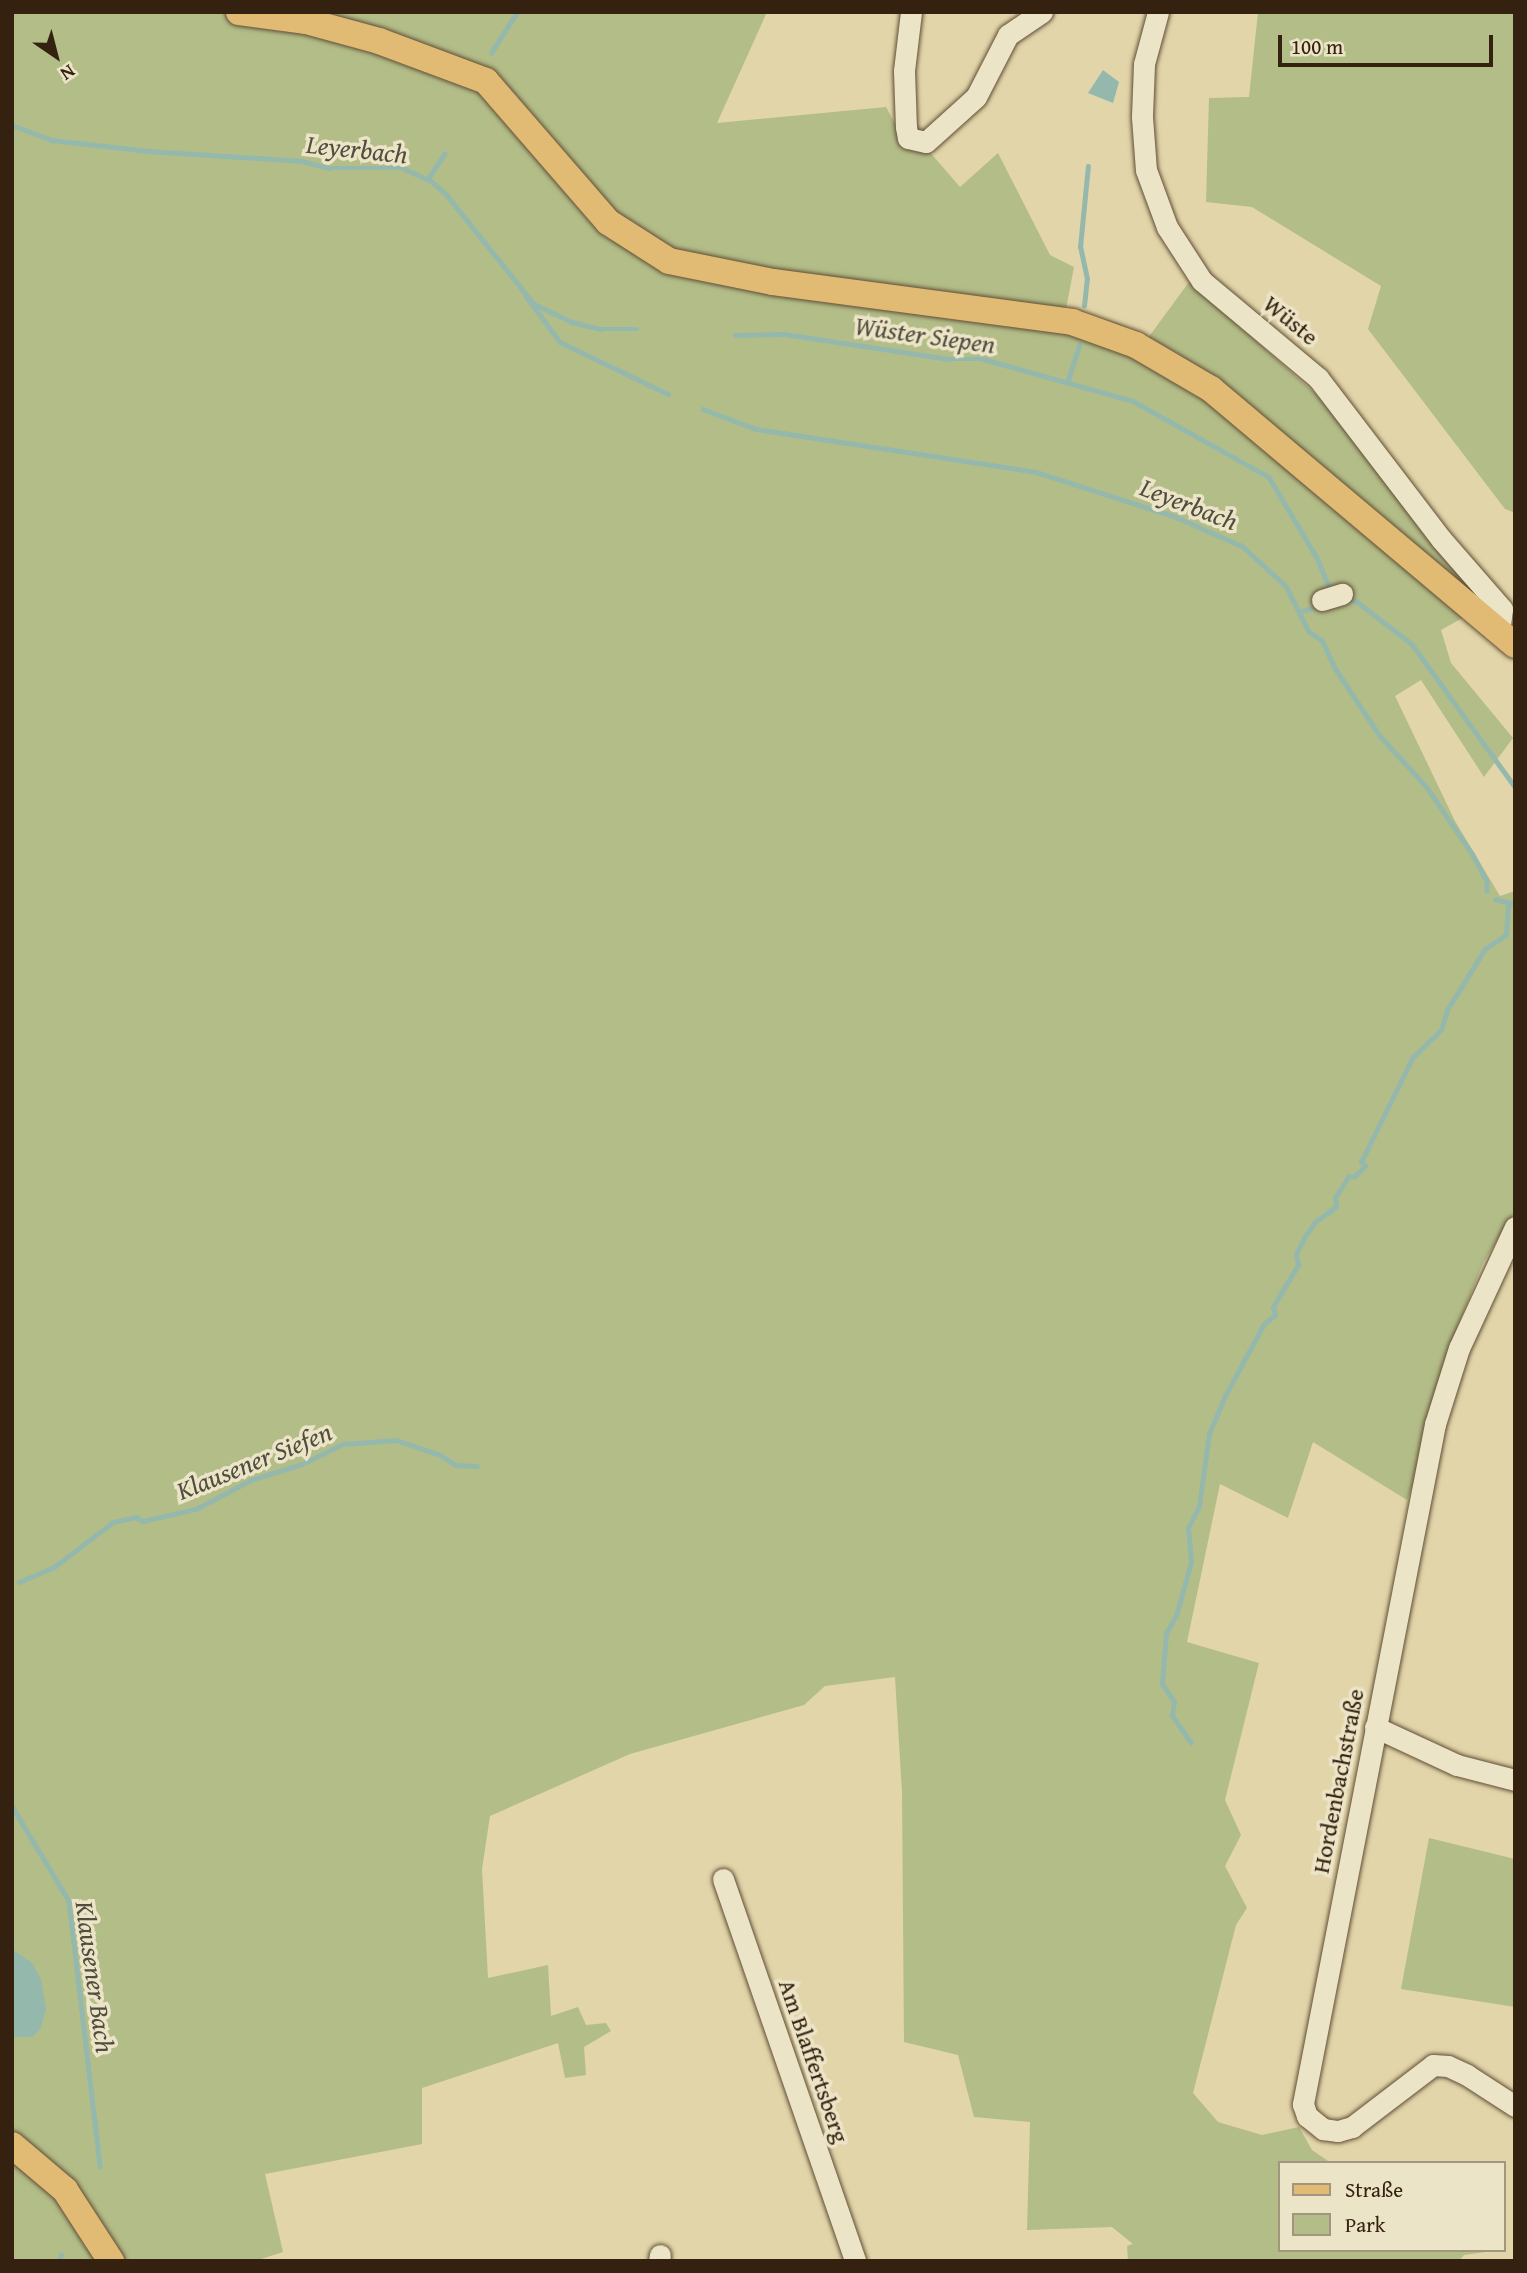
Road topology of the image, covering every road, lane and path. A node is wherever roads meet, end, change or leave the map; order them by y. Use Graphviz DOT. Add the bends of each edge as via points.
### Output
graph roads {
  1 [pos="239,12"];
  2 [pos="911,12"];
  3 [pos="1042,12"];
  4 [pos="1158,12"];
  5 [pos="1507,638"];
  6 [pos="1515,1227"];
  7 [pos="1375,1727"];
  8 [pos="1515,1780"];
  9 [pos="723,1879"];
  10 [pos="1515,2106"];
  11 [pos="12,2145"];
  12 [pos="111,2261"];
  13 [pos="855,2261"];
  1 -- 5 [label="main road" via="306,20 486,81 608,222 669,261 773,282 1072,322 1136,345 1211,389"];
  2 -- 3 [label="street" via="904,71 906,127 908,138 926,142 976,97 1008,35"];
  4 -- 5 [label="street, Wüste" via="1144,64 1143,117 1146,170 1167,227 1202,281 1318,378 1441,539 1502,609"];
  6 -- 7 [label="street, Hordenbachstraße" via="1459,1348 1435,1424"];
  7 -- 8 [label="street" via="1457,1765"];
  7 -- 10 [label="street, Hordenbachstraße" via="1303,2104 1307,2116 1323,2129 1338,2132 1352,2127 1433,2066 1448,2066 1467,2075"];
  9 -- 13 [label="street, Am Blaffertsberg"];
  11 -- 12 [label="main road" via="65,2190"];
}
